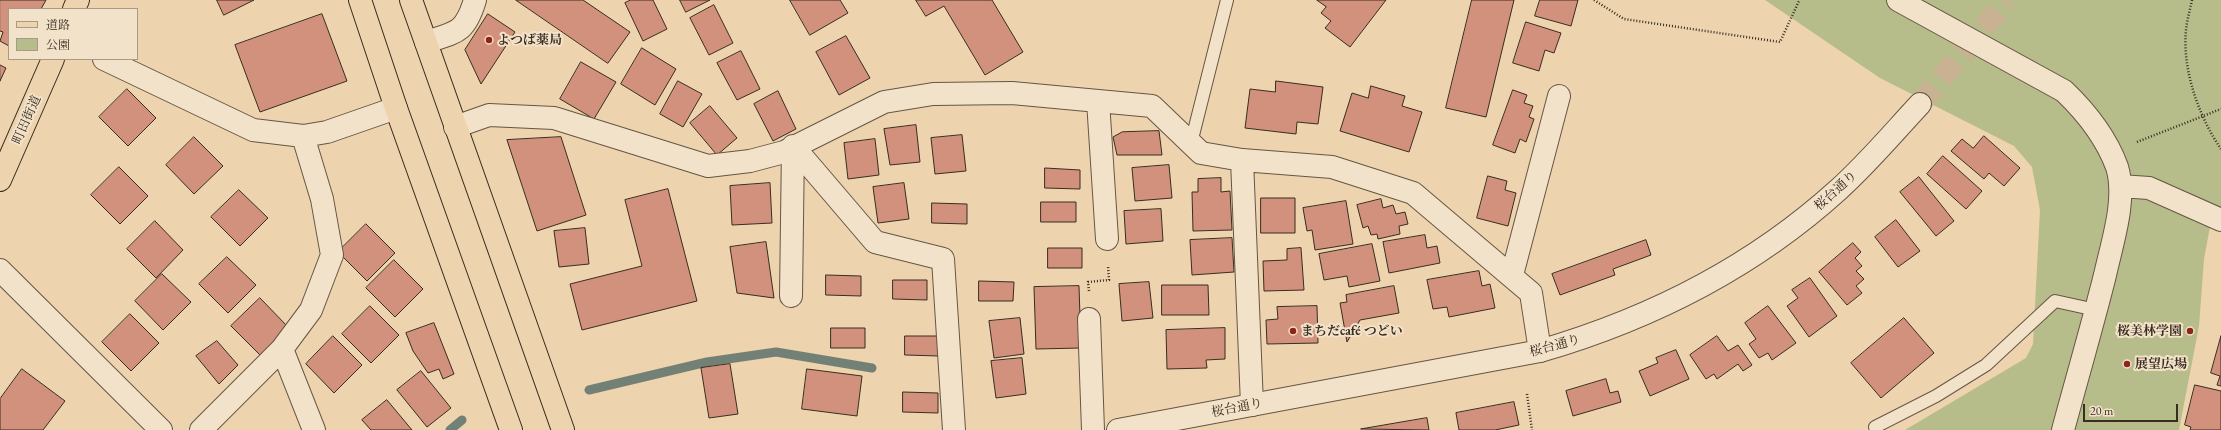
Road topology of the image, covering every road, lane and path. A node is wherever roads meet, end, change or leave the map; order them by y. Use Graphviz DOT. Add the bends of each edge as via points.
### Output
graph roads {
  1 [pos="360,0"];
  2 [pos="411,0"];
  3 [pos="475,0"];
  4 [pos="1227,0"];
  5 [pos="1594,0"];
  6 [pos="1898,0"];
  7 [pos="2192,0"];
  8 [pos="1799,1"];
  9 [pos="426,42"];
  10 [pos="53,60"];
  11 [pos="106,60"];
  12 [pos="1559,96"];
  13 [pos="1098,101"];
  14 [pos="1920,104"];
  15 [pos="396,108"];
  16 [pos="2221,108"];
  17 [pos="2204,115"];
  18 [pos="455,127"];
  19 [pos="303,136"];
  20 [pos="2137,142"];
  21 [pos="1191,143"];
  22 [pos="793,146"];
  23 [pos="2221,150"];
  24 [pos="1242,160"];
  25 [pos="0,180"];
  26 [pos="2120,186"];
  27 [pos="2221,220"];
  28 [pos="1107,239"];
  29 [pos="0,270"];
  30 [pos="1512,276"];
  31 [pos="791,296"];
  32 [pos="2096,310"];
  33 [pos="1089,319"];
  34 [pos="282,349"];
  35 [pos="1540,351"];
  36 [pos="1527,394"];
  37 [pos="1252,405"];
  38 [pos="1875,427"];
  39 [pos="161,430"];
  40 [pos="200,430"];
  41 [pos="314,430"];
  42 [pos="511,430"];
  43 [pos="563,430"];
  44 [pos="954,430"];
  45 [pos="1092,430"];
  46 [pos="1118,430"];
  47 [pos="1532,430"];
  48 [pos="2063,430"];
  1 -- 15 [label="main road"];
  2 -- 9 [label="main road"];
  3 -- 9 [label="street" via="465,25"];
  4 -- 21 [label="lane"];
  5 -- 8 [label="path" via="1624,19 1780,42"];
  6 -- 26 [label="street" via="2064,91 2086,112 2106,142 2117,168"];
  7 -- 17 [label="path" via="2186,31 2187,67"];
  9 -- 18 [label="main road"];
  10 -- 25 [label="main road, 町田街道"];
  11 -- 19 [label="street" via="253,130"];
  12 -- 30 [label="street"];
  13 -- 21 [label="street" via="1152,106"];
  13 -- 22 [label="street" via="1012,93 933,94 884,102"];
  13 -- 28 [label="street"];
  14 -- 35 [label="street, 桜台通り" via="1838,190 1793,227 1744,261 1697,289 1648,313 1589,337"];
  15 -- 19 [label="street" via="327,132"];
  15 -- 42 [label="main road"];
  16 -- 17 [label="path"];
  17 -- 20 [label="path"];
  17 -- 23 [label="path"];
  18 -- 22 [label="street" via="489,115 554,118 708,166 750,161 784,152"];
  18 -- 43 [label="main road"];
  19 -- 34 [label="street" via="322,199 332,255 311,310"];
  21 -- 24 [label="street" via="1201,153"];
  22 -- 31 [label="street"];
  22 -- 44 [label="street" via="875,242 943,259"];
  24 -- 30 [label="street" via="1332,167 1413,193"];
  24 -- 37 [label="street"];
  26 -- 27 [label="street" via="2149,188"];
  26 -- 32 [label="street" via="2118,221"];
  28 -- 33 [label="path" via="1109,280 1088,282"];
  29 -- 39 [label="street"];
  30 -- 35 [label="street" via="1531,293"];
  32 -- 38 [label="lane" via="2054,301 1986,365 1936,396"];
  32 -- 48 [label="street"];
  33 -- 45 [label="street"];
  34 -- 40 [label="street"];
  34 -- 41 [label="street"];
  35 -- 37 [label="street, 桜台通り"];
  36 -- 47 [label="path"];
  37 -- 46 [label="street, 桜台通り"];
}
